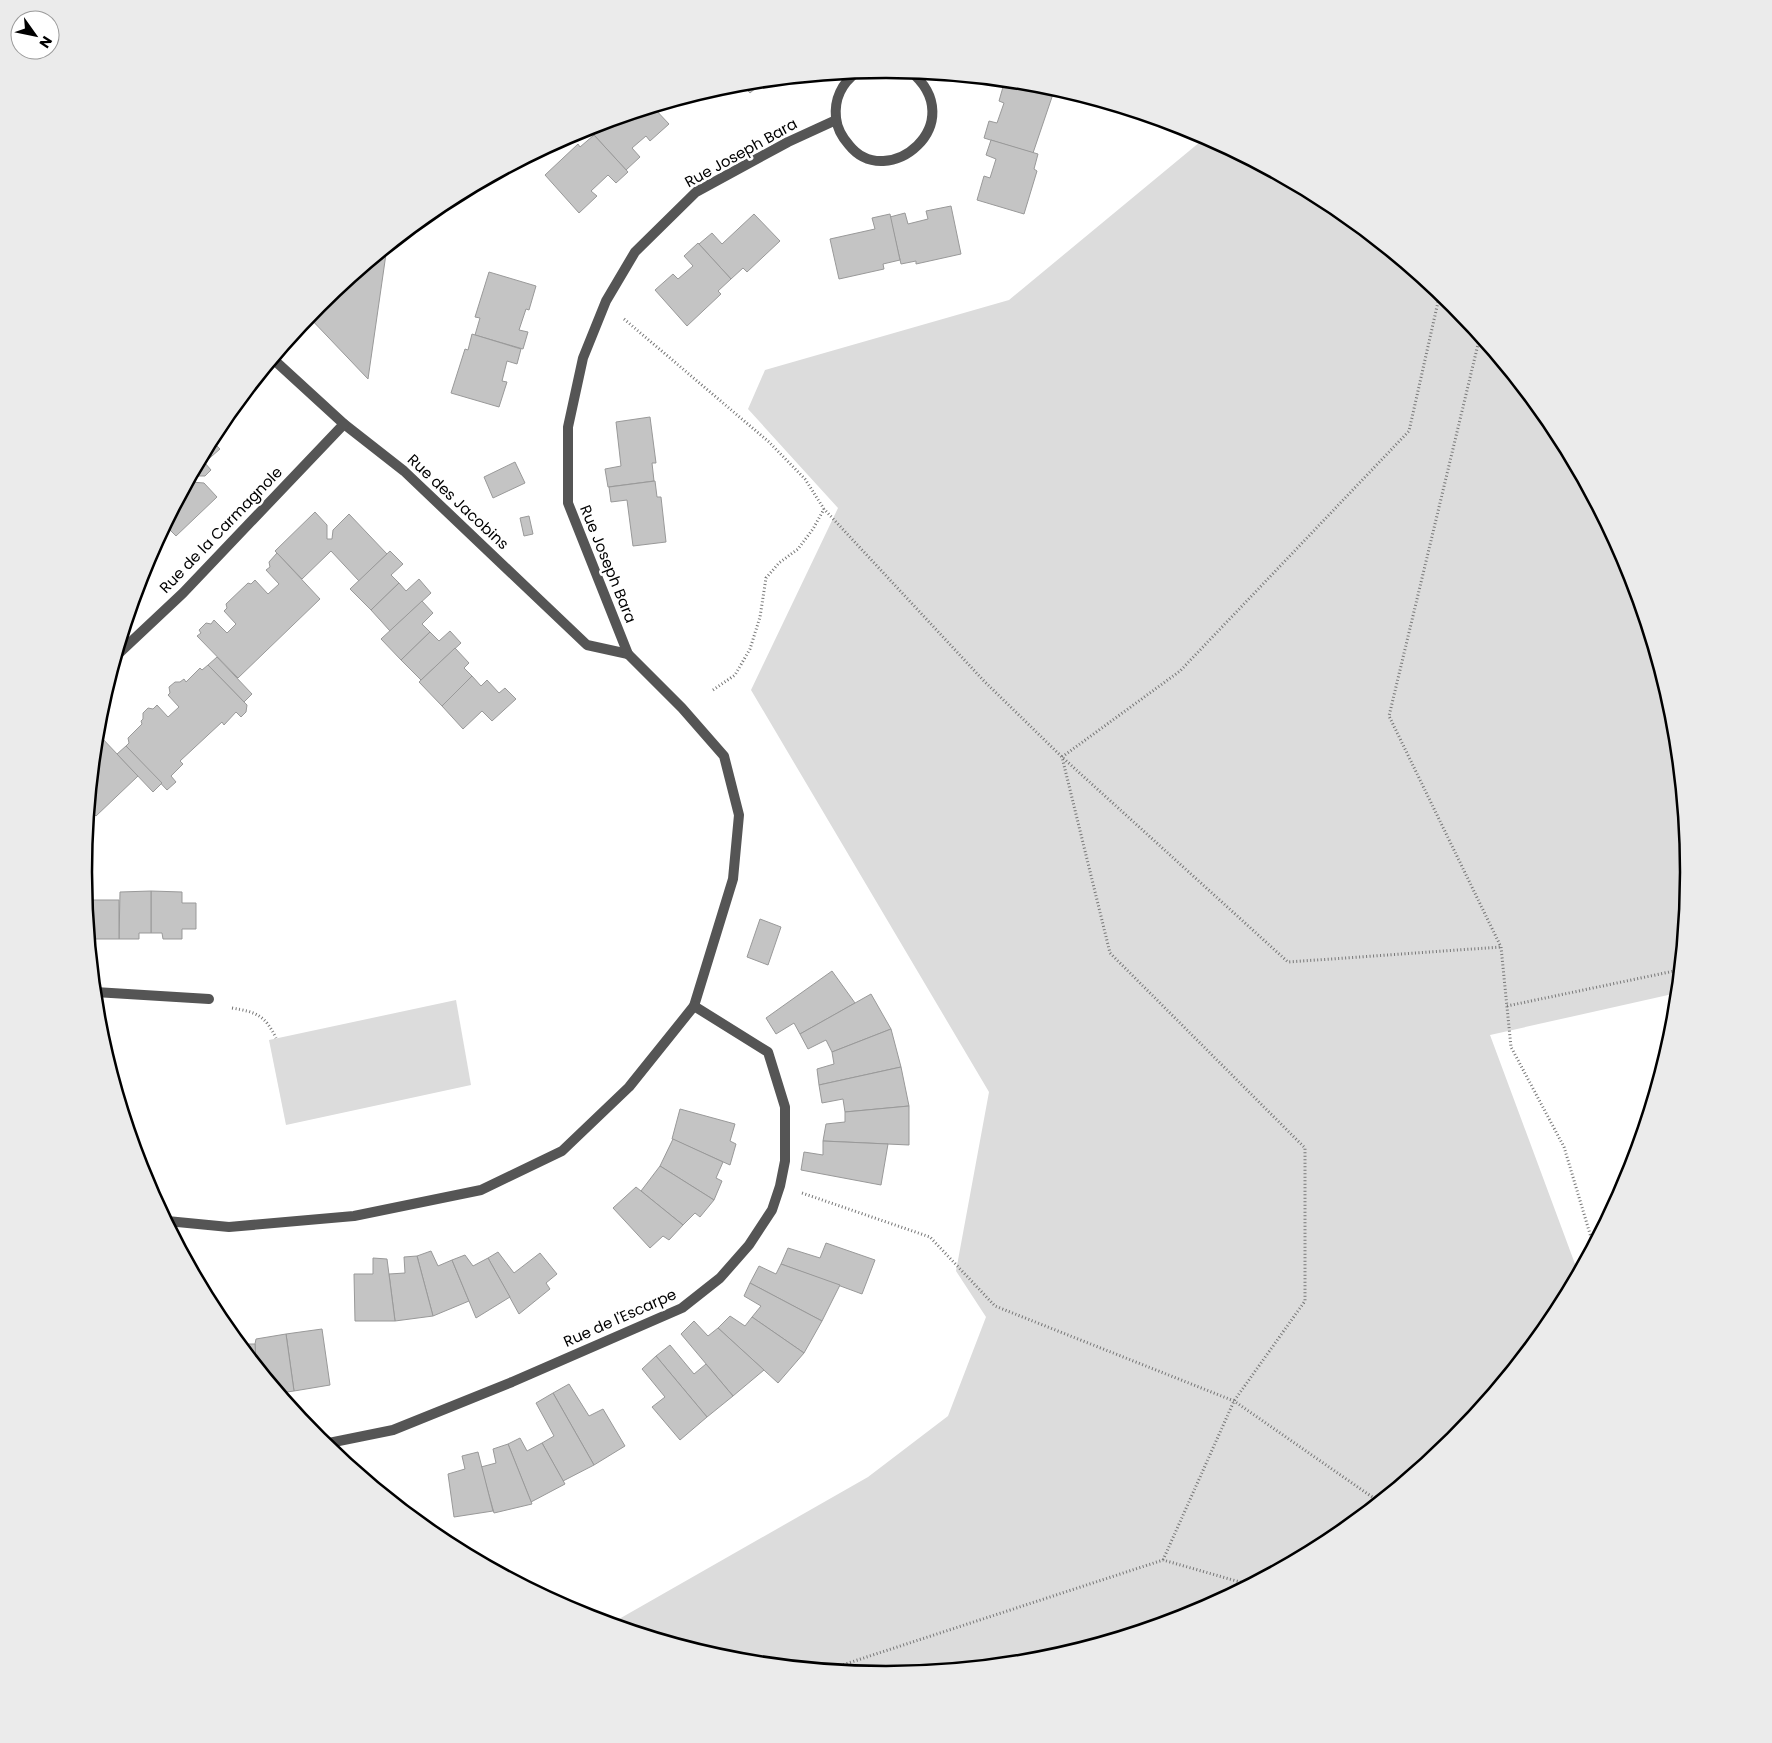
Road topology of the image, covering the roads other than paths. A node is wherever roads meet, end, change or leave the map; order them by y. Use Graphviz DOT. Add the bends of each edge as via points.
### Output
graph roads {
  1 [pos="849,79"];
  2 [pos="919,79"];
  3 [pos="836,120"];
  4 [pos="277,362"];
  5 [pos="344,424"];
  6 [pos="124,648"];
  7 [pos="628,654"];
  8 [pos="102,992"];
  9 [pos="209,998"];
  10 [pos="694,1006"];
  11 [pos="173,1222"];
  12 [pos="334,1442"];
  1 -- 3 [label="street" via="843,84 836,103"];
  2 -- 3 [label="street" via="932,105 931,122 926,136 915,149 900,158 878,161 862,156 841,136"];
  3 -- 7 [label="street, Rue Joseph Bara" via="696,192 635,252 606,302 586,350 568,427 568,503"];
  4 -- 5 [label="street, Rue des Jacobins"];
  5 -- 6 [label="street, Rue de la Carmagnole" via="183,593"];
  5 -- 7 [label="street, Rue des Jacobins" via="404,471 587,645"];
  7 -- 10 [label="street, Rue Joseph Bara" via="724,756 739,815 733,879"];
  8 -- 9 [label="street"];
  10 -- 11 [label="street" via="629,1087 562,1151 481,1190 354,1216 230,1227"];
  10 -- 12 [label="street, Rue de l'Escarpe" via="768,1052 785,1107 780,1186 772,1210 749,1245 720,1278 682,1308 393,1430"];
}
